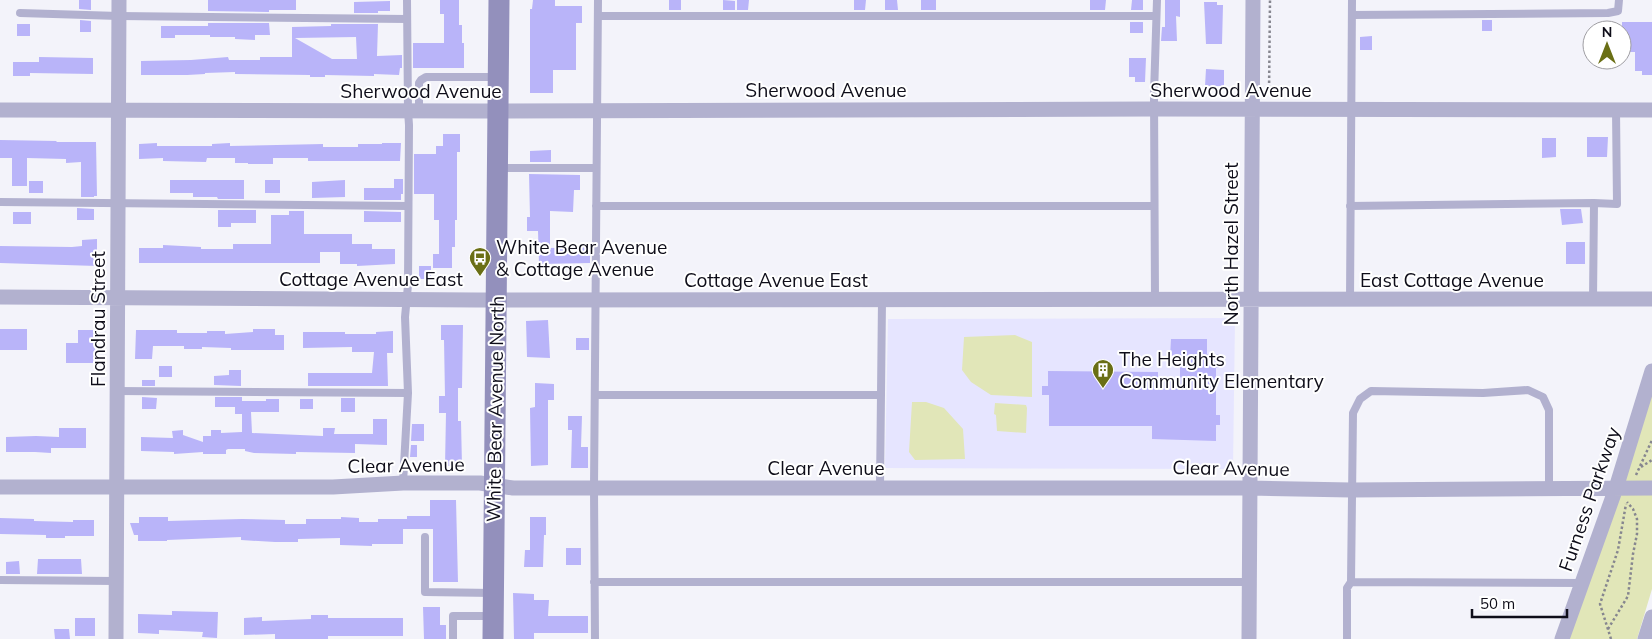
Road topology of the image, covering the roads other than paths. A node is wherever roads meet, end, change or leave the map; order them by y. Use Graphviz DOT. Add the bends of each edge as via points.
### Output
graph roads {
  1 [pos="119,0"];
  2 [pos="407,0"];
  3 [pos="499,0"];
  4 [pos="598,0"];
  5 [pos="1157,0"];
  6 [pos="1253,0"];
  7 [pos="1352,0"];
  8 [pos="1618,0"];
  9 [pos="20,13"];
  10 [pos="1352,15"];
  11 [pos="119,16"];
  12 [pos="598,16"];
  13 [pos="1156,16"];
  14 [pos="407,19"];
  15 [pos="498,77"];
  16 [pos="1154,109"];
  17 [pos="1351,109"];
  18 [pos="0,110"];
  19 [pos="118,110"];
  20 [pos="1252,110"];
  21 [pos="1616,110"];
  22 [pos="1652,110"];
  23 [pos="413,111"];
  24 [pos="596,111"];
  25 [pos="498,112"];
  26 [pos="497,168"];
  27 [pos="596,168"];
  28 [pos="0,202"];
  29 [pos="118,203"];
  30 [pos="1594,203"];
  31 [pos="408,206"];
  32 [pos="596,206"];
  33 [pos="1154,206"];
  34 [pos="1350,206"];
  35 [pos="0,297"];
  36 [pos="118,298"];
  37 [pos="406,299"];
  38 [pos="497,299"];
  39 [pos="1155,299"];
  40 [pos="1652,299"];
  41 [pos="596,300"];
  42 [pos="882,300"];
  43 [pos="1251,300"];
  44 [pos="1350,300"];
  45 [pos="1593,300"];
  46 [pos="1652,371"];
  47 [pos="117,391"];
  48 [pos="408,393"];
  49 [pos="595,394"];
  50 [pos="880,395"];
  51 [pos="403,483"];
  52 [pos="494,486"];
  53 [pos="880,487"];
  54 [pos="0,488"];
  55 [pos="117,488"];
  56 [pos="594,488"];
  57 [pos="1250,488"];
  58 [pos="1652,488"];
  59 [pos="1352,490"];
  60 [pos="1549,490"];
  61 [pos="1621,493"];
  62 [pos="426,537"];
  63 [pos="0,580"];
  64 [pos="116,581"];
  65 [pos="594,582"];
  66 [pos="1250,582"];
  67 [pos="1352,582"];
  68 [pos="1582,583"];
  69 [pos="494,593"];
  70 [pos="494,616"];
  71 [pos="1652,617"];
  72 [pos="116,639"];
  73 [pos="453,639"];
  74 [pos="493,639"];
  75 [pos="595,639"];
  76 [pos="1249,639"];
  77 [pos="1347,639"];
  78 [pos="1562,639"];
  79 [pos="1645,639"];
  1 -- 11 [label="street, Flandrau Street"];
  2 -- 14 [label="lane"];
  3 -- 15 [label="main road, White Bear Avenue North"];
  4 -- 12 [label="lane"];
  5 -- 13 [label="lane"];
  6 -- 20 [label="street, North Hazel Street"];
  7 -- 10 [label="lane"];
  8 -- 10 [label="lane" via="1618,11 1608,13"];
  9 -- 11 [label="lane"];
  10 -- 17 [label="lane"];
  11 -- 14 [label="lane"];
  11 -- 19 [label="street, Flandrau Street"];
  12 -- 13 [label="lane"];
  12 -- 24 [label="lane"];
  13 -- 16 [label="lane"];
  14 -- 23 [label="lane"];
  15 -- 23 [label="lane" via="426,77 419,83"];
  15 -- 25 [label="main road, White Bear Avenue North"];
  16 -- 20 [label="street, Sherwood Avenue"];
  16 -- 24 [label="street, Sherwood Avenue"];
  16 -- 33 [label="lane"];
  17 -- 20 [label="street, Sherwood Avenue"];
  17 -- 21 [label="street, Sherwood Avenue"];
  17 -- 34 [label="lane"];
  18 -- 19 [label="street, Sherwood Avenue"];
  19 -- 23 [label="street, Sherwood Avenue"];
  19 -- 29 [label="street, Flandrau Street"];
  20 -- 43 [label="street, North Hazel Street"];
  21 -- 22 [label="street, Sherwood Avenue"];
  21 -- 30 [label="lane" via="1617,204"];
  23 -- 25 [label="street, Sherwood Avenue"];
  23 -- 31 [label="lane" via="409,125"];
  24 -- 25 [label="street, Sherwood Avenue"];
  24 -- 27 [label="lane"];
  25 -- 26 [label="main road, White Bear Avenue North"];
  26 -- 27 [label="lane"];
  26 -- 38 [label="main road, White Bear Avenue North"];
  27 -- 32 [label="lane"];
  28 -- 29 [label="lane"];
  29 -- 31 [label="lane"];
  29 -- 36 [label="street, Flandrau Street"];
  30 -- 34 [label="lane"];
  30 -- 45 [label="lane"];
  31 -- 37 [label="lane"];
  32 -- 33 [label="lane"];
  32 -- 41 [label="lane"];
  33 -- 39 [label="lane"];
  34 -- 44 [label="lane"];
  35 -- 36 [label="street, Cottage Avenue East"];
  36 -- 37 [label="street, Cottage Avenue East"];
  36 -- 47 [label="street, Flandrau Street"];
  37 -- 38 [label="street, Cottage Avenue East"];
  37 -- 48 [label="lane"];
  38 -- 41 [label="street, Cottage Avenue East"];
  38 -- 52 [label="main road, White Bear Avenue North"];
  39 -- 42 [label="street, Cottage Avenue East"];
  39 -- 43 [label="street, Cottage Avenue East"];
  40 -- 45 [label="street, East Cottage Avenue"];
  41 -- 42 [label="street, Cottage Avenue East"];
  41 -- 49 [label="lane"];
  42 -- 50 [label="lane"];
  43 -- 44 [label="street, East Cottage Avenue"];
  43 -- 57 [label="street, North Hazel Street"];
  44 -- 45 [label="street, East Cottage Avenue"];
  46 -- 61 [label="street, Furness Parkway"];
  47 -- 48 [label="lane"];
  47 -- 55 [label="street, Flandrau Street"];
  48 -- 51 [label="lane"];
  49 -- 50 [label="lane"];
  49 -- 56 [label="lane"];
  50 -- 53 [label="lane"];
  51 -- 52 [label="street, Clear Avenue" via="480,483"];
  51 -- 55 [label="street, Clear Avenue" via="333,487"];
  52 -- 56 [label="street, Clear Avenue"];
  52 -- 69 [label="main road, White Bear Avenue North"];
  53 -- 56 [label="street, Clear Avenue"];
  53 -- 57 [label="street, Clear Avenue"];
  54 -- 55 [label="street, Clear Avenue"];
  55 -- 64 [label="street, Flandrau Street"];
  56 -- 65 [label="lane"];
  57 -- 59 [label="street, Clear Avenue"];
  57 -- 66 [label="street, North Hazel Street"];
  58 -- 61 [label="street, Clear Avenue"];
  59 -- 60 [label="street, Clear Avenue"];
  59 -- 60 [label="lane" via="1353,413 1360,399 1371,391 1483,393 1528,390 1543,397 1549,410"];
  59 -- 67 [label="lane"];
  60 -- 61 [label="street, Clear Avenue"];
  61 -- 68 [label="street, Furness Parkway"];
  62 -- 69 [label="lane" via="425,592"];
  63 -- 64 [label="lane"];
  64 -- 72 [label="street, Flandrau Street"];
  65 -- 66 [label="lane"];
  65 -- 75 [label="lane"];
  66 -- 76 [label="street, North Hazel Street"];
  67 -- 68 [label="lane"];
  67 -- 77 [label="lane" via="1348,588"];
  68 -- 78 [label="street, Furness Parkway"];
  69 -- 70 [label="main road, White Bear Avenue North"];
  70 -- 73 [label="lane" via="453,616"];
  70 -- 74 [label="main road, White Bear Avenue North"];
  71 -- 79 [label="street"];
}
